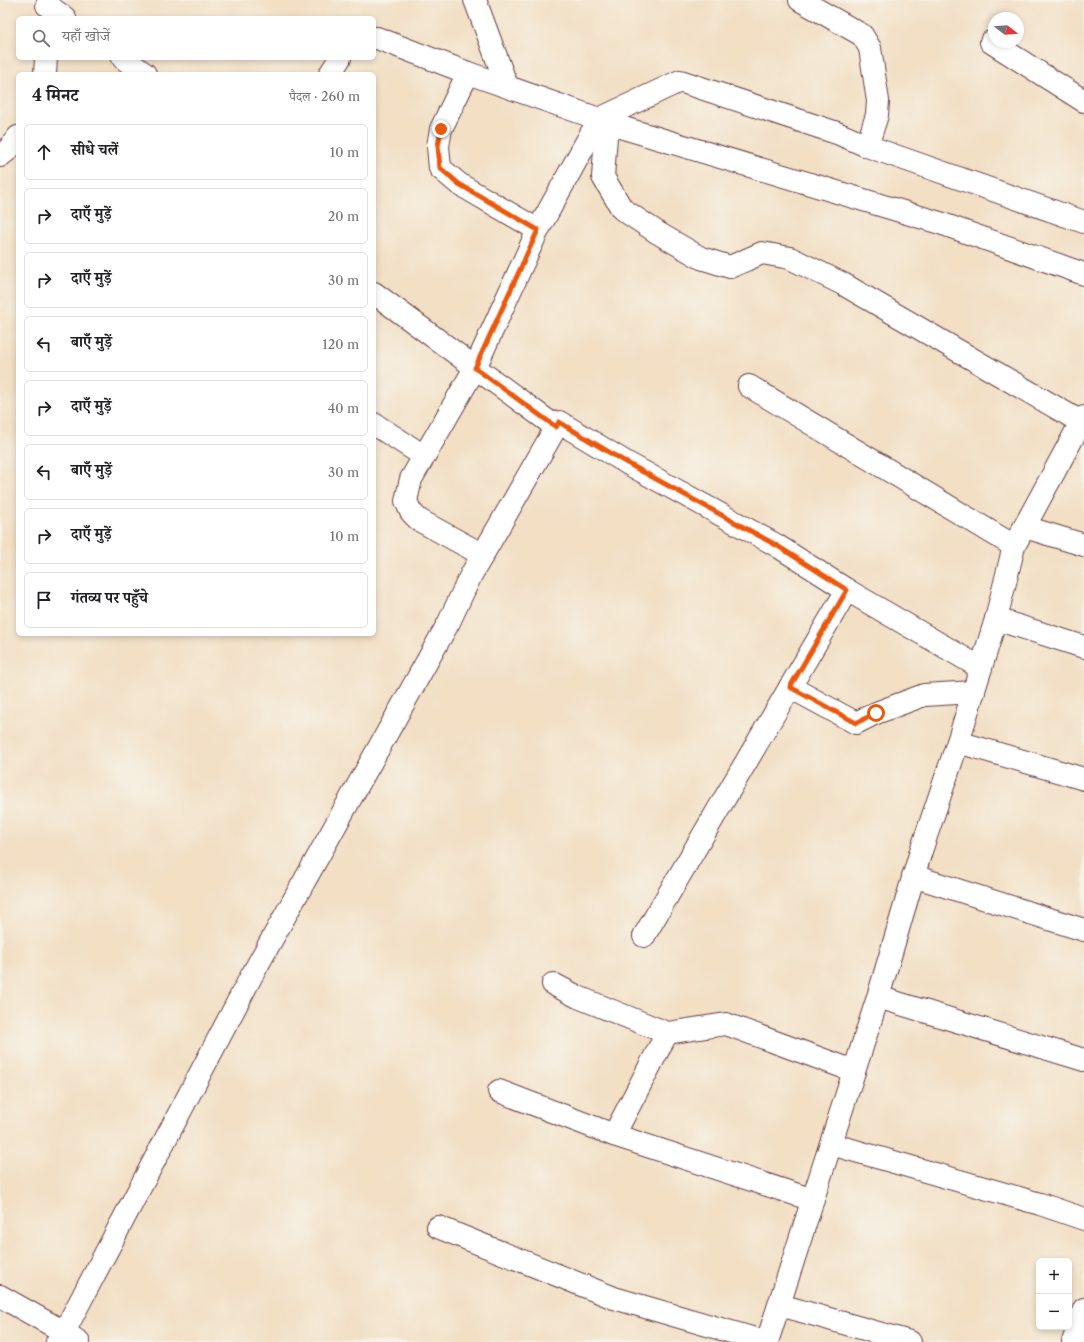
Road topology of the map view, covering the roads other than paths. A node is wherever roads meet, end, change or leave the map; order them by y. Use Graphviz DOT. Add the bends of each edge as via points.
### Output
graph roads {
  1 [pos="475,0"];
  2 [pos="800,0"];
  3 [pos="45,8"];
  4 [pos="61,16"];
  5 [pos="376,38"];
  6 [pos="1000,48"];
  7 [pos="46,60"];
  8 [pos="126,60"];
  9 [pos="339,60"];
  10 [pos="45,72"];
  11 [pos="142,72"];
  12 [pos="331,72"];
  13 [pos="468,73"];
  14 [pos="507,86"];
  15 [pos="1084,101"];
  16 [pos="603,121"];
  17 [pos="867,146"];
  18 [pos="1084,222"];
  19 [pos="538,230"];
  20 [pos="1084,274"];
  21 [pos="376,294"];
  22 [pos="475,368"];
  23 [pos="749,386"];
  24 [pos="1083,419"];
  25 [pos="376,425"];
  26 [pos="556,427"];
  27 [pos="424,456"];
  28 [pos="1025,527"];
  29 [pos="1084,545"];
  30 [pos="1014,546"];
  31 [pos="483,555"];
  32 [pos="847,590"];
  33 [pos="996,619"];
  34 [pos="1084,647"];
  35 [pos="981,668"];
  36 [pos="790,687"];
  37 [pos="974,692"];
  38 [pos="958,742"];
  39 [pos="1084,780"];
  40 [pos="913,876"];
  41 [pos="1084,930"];
  42 [pos="644,936"];
  43 [pos="553,984"];
  44 [pos="878,997"];
  45 [pos="667,1033"];
  46 [pos="1084,1060"];
  47 [pos="854,1071"];
  48 [pos="499,1091"];
  49 [pos="614,1135"];
  50 [pos="831,1144"];
  51 [pos="813,1200"];
  52 [pos="1084,1219"];
  53 [pos="438,1227"];
  54 [pos="0,1296"];
  55 [pos="780,1305"];
  56 [pos="1084,1309"];
  57 [pos="66,1339"];
  58 [pos="767,1342"];
  59 [pos="910,1342"];
  60 [pos="1073,1342"];
  1 -- 14 [label="street"];
  2 -- 17 [label="street" via="862,35 870,48 878,101 877,115"];
  3 -- 4 [label="street"];
  5 -- 13 [label="street"];
  6 -- 15 [label="street"];
  7 -- 10 [label="street"];
  8 -- 11 [label="street"];
  9 -- 12 [label="street"];
  13 -- 14 [label="street"];
  13 -- 19 [label="street" via="441,129 438,146 440,168 459,184"];
  14 -- 16 [label="street"];
  16 -- 17 [label="street" via="680,81"];
  16 -- 19 [label="street"];
  16 -- 20 [label="street" via="940,223"];
  16 -- 24 [label="street" via="603,177 622,209 658,233 701,258 730,267 762,253 790,258 843,284"];
  17 -- 18 [label="street"];
  19 -- 22 [label="street"];
  21 -- 22 [label="street"];
  22 -- 26 [label="street"];
  22 -- 27 [label="street"];
  23 -- 30 [label="street"];
  24 -- 28 [label="street"];
  25 -- 27 [label="street"];
  26 -- 31 [label="street"];
  26 -- 32 [label="street" via="559,422 627,463 776,545"];
  27 -- 31 [label="street" via="411,478 406,501 411,512 419,520"];
  28 -- 29 [label="street"];
  28 -- 30 [label="street"];
  30 -- 33 [label="street"];
  31 -- 57 [label="street" via="449,622 252,975"];
  32 -- 35 [label="street"];
  32 -- 36 [label="street"];
  33 -- 34 [label="street"];
  33 -- 35 [label="street"];
  35 -- 37 [label="street"];
  36 -- 37 [label="street" via="856,723 924,695"];
  36 -- 42 [label="street"];
  37 -- 38 [label="street"];
  38 -- 39 [label="street"];
  38 -- 40 [label="street"];
  40 -- 41 [label="street"];
  40 -- 44 [label="street"];
  43 -- 45 [label="street" via="578,997"];
  44 -- 46 [label="street"];
  44 -- 47 [label="street"];
  45 -- 47 [label="street" via="726,1024"];
  45 -- 49 [label="street"];
  47 -- 50 [label="street"];
  48 -- 49 [label="street"];
  49 -- 51 [label="street"];
  50 -- 51 [label="street"];
  50 -- 52 [label="street"];
  51 -- 55 [label="street"];
  53 -- 58 [label="street" via="614,1298"];
  54 -- 57 [label="street"];
  55 -- 58 [label="street"];
  55 -- 59 [label="street"];
  56 -- 60 [label="street"];
}
